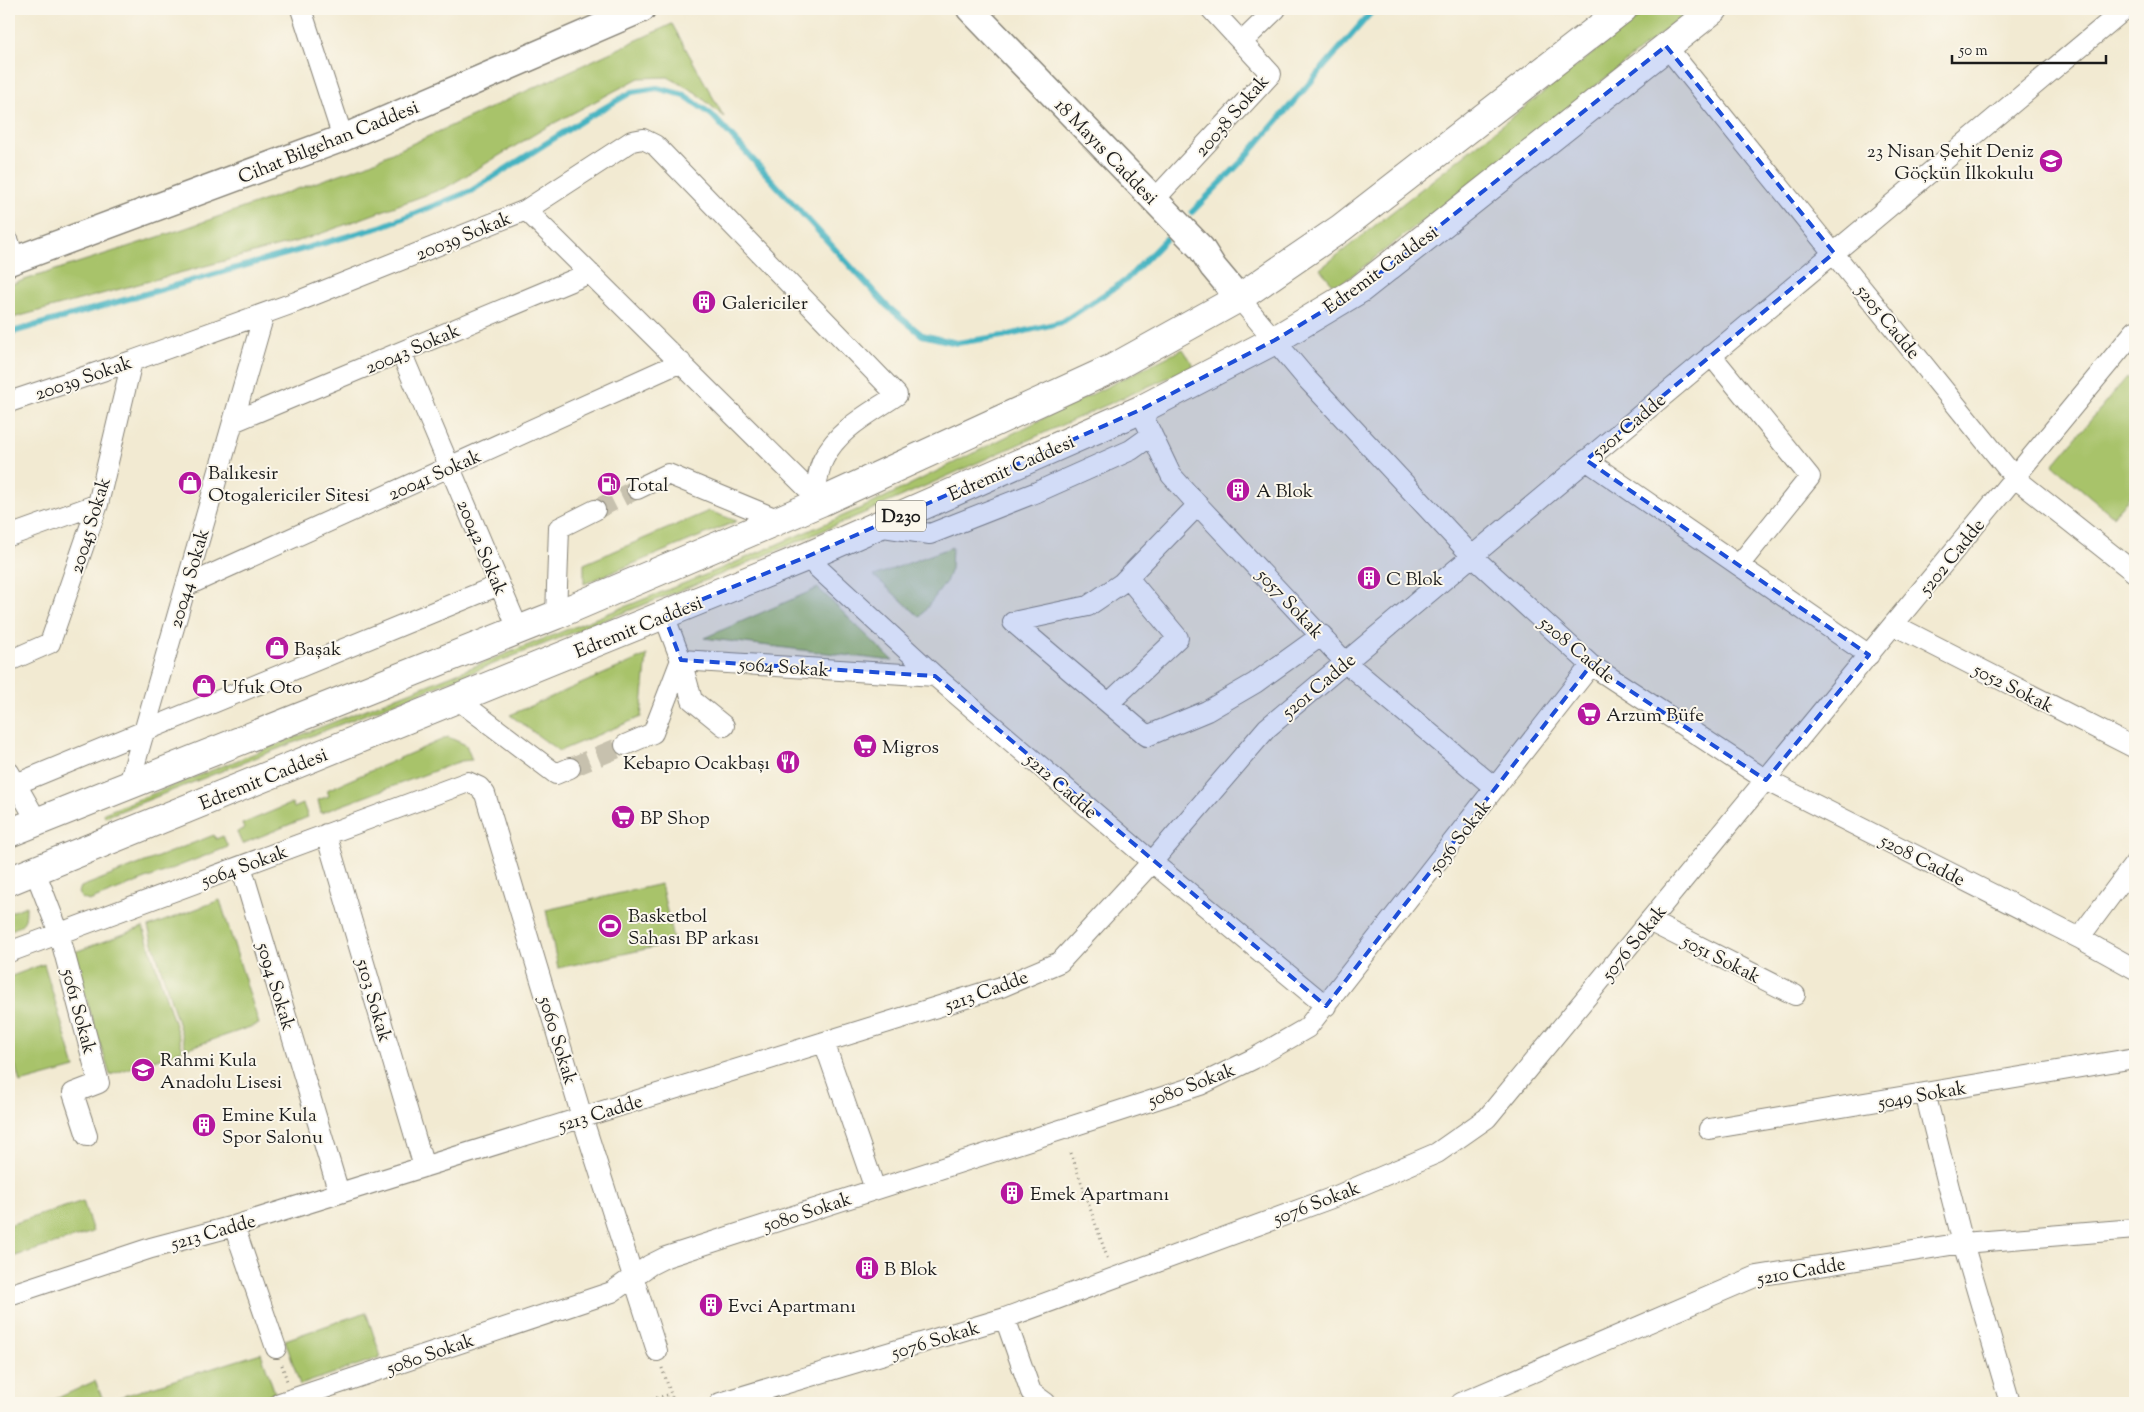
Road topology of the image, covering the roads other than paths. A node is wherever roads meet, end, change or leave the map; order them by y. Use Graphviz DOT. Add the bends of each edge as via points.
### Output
graph roads {
  1 [pos="301,9"];
  2 [pos="642,9"];
  3 [pos="970,9"];
  4 [pos="1211,9"];
  5 [pos="1276,9"];
  6 [pos="1622,9"];
  7 [pos="1714,9"];
  8 [pos="2125,9"];
  9 [pos="1242,42"];
  10 [pos="1666,46"];
  11 [pos="343,138"];
  12 [pos="1154,200"];
  13 [pos="526,210"];
  14 [pos="1834,253"];
  15 [pos="10,255"];
  16 [pos="590,273"];
  17 [pos="1239,298"];
  18 [pos="264,314"];
  19 [pos="2135,331"];
  20 [pos="1275,340"];
  21 [pos="401,352"];
  22 [pos="1711,355"];
  23 [pos="132,361"];
  24 [pos="681,362"];
  25 [pos="9,402"];
  26 [pos="1140,410"];
  27 [pos="233,422"];
  28 [pos="1152,435"];
  29 [pos="1586,460"];
  30 [pos="450,466"];
  31 [pos="2015,478"];
  32 [pos="637,490"];
  33 [pos="818,499"];
  34 [pos="98,504"];
  35 [pos="1198,506"];
  36 [pos="595,510"];
  37 [pos="779,520"];
  38 [pos="877,526"];
  39 [pos="9,536"];
  40 [pos="1472,556"];
  41 [pos="806,557"];
  42 [pos="1739,565"];
  43 [pos="2135,572"];
  44 [pos="1128,578"];
  45 [pos="499,585"];
  46 [pos="186,586"];
  47 [pos="556,615"];
  48 [pos="664,615"];
  49 [pos="1894,625"];
  50 [pos="519,631"];
  51 [pos="1322,635"];
  52 [pos="1869,655"];
  53 [pos="681,660"];
  54 [pos="9,661"];
  55 [pos="1345,662"];
  56 [pos="1591,666"];
  57 [pos="935,676"];
  58 [pos="457,699"];
  59 [pos="1109,703"];
  60 [pos="724,726"];
  61 [pos="144,732"];
  62 [pos="625,745"];
  63 [pos="2135,748"];
  64 [pos="570,768"];
  65 [pos="12,778"];
  66 [pos="1766,780"];
  67 [pos="129,784"];
  68 [pos="479,787"];
  69 [pos="1495,788"];
  70 [pos="37,821"];
  71 [pos="9,833"];
  72 [pos="326,834"];
  73 [pos="1152,862"];
  74 [pos="2135,863"];
  75 [pos="241,866"];
  76 [pos="35,870"];
  77 [pos="9,881"];
  78 [pos="1649,922"];
  79 [pos="59,934"];
  80 [pos="2079,938"];
  81 [pos="9,952"];
  82 [pos="2135,969"];
  83 [pos="1795,994"];
  84 [pos="1326,1006"];
  85 [pos="824,1042"];
  86 [pos="2135,1058"];
  87 [pos="1925,1093"];
  88 [pos="582,1117"];
  89 [pos="1708,1129"];
  90 [pos="87,1136"];
  91 [pos="424,1167"];
  92 [pos="876,1189"];
  93 [pos="339,1193"];
  94 [pos="234,1226"];
  95 [pos="2135,1228"];
  96 [pos="1963,1243"];
  97 [pos="633,1277"];
  98 [pos="9,1295"];
  99 [pos="1005,1318"];
  100 [pos="276,1348"];
  101 [pos="657,1351"];
  102 [pos="280,1403"];
  103 [pos="720,1403"];
  104 [pos="1046,1403"];
  105 [pos="1461,1403"];
  106 [pos="2010,1403"];
  1 -- 11 [label="street"];
  2 -- 11 [label="main road, Cihat Bilgehan Caddesi"];
  3 -- 12 [label="main road, 18 Mayıs Caddesi"];
  4 -- 9 [label="street, 20038 Sokak"];
  5 -- 9 [label="street"];
  6 -- 17 [label="highway, D230" via="1341,228"];
  7 -- 10 [label="highway, Edremit Caddesi / D230"];
  8 -- 14 [label="street, 5201 Cadde"];
  9 -- 12 [label="street, 20038 Sokak" via="1272,74"];
  10 -- 14 [label="street, 5205 Cadde"];
  10 -- 20 [label="highway, Edremit Caddesi / D230" via="1360,289"];
  11 -- 15 [label="main road, Cihat Bilgehan Caddesi"];
  12 -- 17 [label="main road, 18 Mayıs Caddesi" via="1201,248"];
  13 -- 16 [label="street, 20039 Sokak"];
  13 -- 18 [label="street, 20039 Sokak"];
  13 -- 33 [label="street" via="632,141 643,139 655,145 897,395 847,428 834,442 823,459"];
  14 -- 22 [label="street, 5201 Cadde"];
  14 -- 31 [label="street, 5205 Cadde"];
  16 -- 21 [label="street, 20043 Sokak"];
  16 -- 24 [label="street, 20039 Sokak"];
  17 -- 20 [label="street, 5208 Cadde"];
  17 -- 33 [label="highway, D230" via="1113,368"];
  18 -- 23 [label="street, 20039 Sokak"];
  18 -- 27 [label="street, 20044 Sokak"];
  19 -- 31 [label="street, 5202 Cadde"];
  20 -- 26 [label="highway, Edremit Caddesi / D230"];
  20 -- 40 [label="street, 5208 Cadde" via="1307,379"];
  21 -- 27 [label="street, 20043 Sokak"];
  21 -- 30 [label="street, 20042 Sokak"];
  22 -- 29 [label="street, 5201 Cadde"];
  22 -- 42 [label="street" via="1810,477"];
  23 -- 25 [label="street, 20039 Sokak"];
  23 -- 34 [label="street, 20045 Sokak"];
  24 -- 30 [label="street, 20041 Sokak"];
  24 -- 33 [label="street, 20039 Sokak"];
  26 -- 28 [label="street, 5057 Sokak"];
  26 -- 38 [label="highway, Edremit Caddesi / D230"];
  27 -- 46 [label="street, 20044 Sokak"];
  28 -- 35 [label="street, 5057 Sokak" via="1171,475"];
  28 -- 38 [label="street" via="1131,450 1037,492 930,534"];
  29 -- 40 [label="street, 5201 Cadde"];
  29 -- 42 [label="street"];
  30 -- 45 [label="street, 20042 Sokak"];
  30 -- 46 [label="street, 20041 Sokak"];
  31 -- 43 [label="street, 5205 Cadde"];
  31 -- 49 [label="street, 5202 Cadde"];
  32 -- 37 [label="street" via="668,474"];
  33 -- 37 [label="highway, D230"];
  34 -- 39 [label="street"];
  34 -- 54 [label="street, 20045 Sokak" via="50,643"];
  35 -- 44 [label="street"];
  35 -- 51 [label="street, 5057 Sokak"];
  36 -- 47 [label="street" via="559,528"];
  37 -- 47 [label="highway, D230"];
  38 -- 41 [label="highway, Edremit Caddesi / D230"];
  40 -- 55 [label="street, 5201 Cadde"];
  40 -- 56 [label="street, 5208 Cadde"];
  41 -- 48 [label="highway, Edremit Caddesi / D230"];
  41 -- 57 [label="street, 5212 Cadde"];
  42 -- 52 [label="street"];
  44 -- 59 [label="street" via="1178,638"];
  44 -- 59 [label="street" via="1088,606 1013,622"];
  45 -- 50 [label="street, 20042 Sokak"];
  45 -- 61 [label="street"];
  46 -- 61 [label="street, 20044 Sokak"];
  47 -- 50 [label="highway, D230"];
  48 -- 53 [label="street"];
  48 -- 58 [label="highway, Edremit Caddesi / D230"];
  49 -- 52 [label="street, 5202 Cadde"];
  49 -- 63 [label="street, 5052 Sokak"];
  50 -- 67 [label="highway, D230"];
  51 -- 55 [label="street, 5057 Sokak"];
  51 -- 59 [label="street" via="1255,683 1207,711 1147,736"];
  52 -- 66 [label="street, 5202 Cadde"];
  53 -- 57 [label="street, 5064 Sokak"];
  53 -- 60 [label="street" via="692,700"];
  53 -- 62 [label="street" via="653,733"];
  55 -- 69 [label="street, 5057 Sokak"];
  55 -- 73 [label="street, 5201 Cadde" via="1267,728"];
  56 -- 66 [label="street, 5208 Cadde"];
  56 -- 69 [label="street, 5056 Sokak"];
  57 -- 73 [label="street, 5212 Cadde"];
  58 -- 64 [label="street" via="556,774"];
  58 -- 76 [label="highway, Edremit Caddesi / D230"];
  61 -- 65 [label="street"];
  61 -- 67 [label="street, 20044 Sokak"];
  65 -- 70 [label="street"];
  66 -- 78 [label="street, 5076 Sokak"];
  66 -- 80 [label="street, 5208 Cadde"];
  67 -- 70 [label="highway, D230"];
  68 -- 72 [label="street, 5064 Sokak" via="468,782"];
  68 -- 88 [label="street, 5060 Sokak" via="485,794"];
  69 -- 84 [label="street, 5056 Sokak"];
  70 -- 71 [label="highway, D230"];
  72 -- 75 [label="street, 5064 Sokak"];
  72 -- 91 [label="street, 5103 Sokak"];
  73 -- 84 [label="street, 5212 Cadde"];
  73 -- 85 [label="street, 5213 Cadde" via="1060,962 1001,987"];
  74 -- 80 [label="street"];
  75 -- 79 [label="street, 5064 Sokak"];
  75 -- 93 [label="street, 5094 Sokak"];
  76 -- 77 [label="highway, Edremit Caddesi / D230"];
  76 -- 79 [label="street, 5061 Sokak"];
  78 -- 83 [label="street, 5051 Sokak"];
  78 -- 99 [label="street, 5076 Sokak" via="1487,1118 1437,1153 1334,1197"];
  79 -- 81 [label="street, 5064 Sokak"];
  79 -- 90 [label="street, 5061 Sokak" via="99,1083 74,1093"];
  80 -- 82 [label="street, 5208 Cadde"];
  84 -- 92 [label="street, 5080 Sokak" via="1308,1028 1200,1085"];
  85 -- 88 [label="street, 5213 Cadde"];
  85 -- 92 [label="street"];
  86 -- 87 [label="street, 5049 Sokak"];
  87 -- 89 [label="street, 5049 Sokak"];
  87 -- 96 [label="street"];
  88 -- 91 [label="street, 5213 Cadde"];
  88 -- 97 [label="street, 5060 Sokak"];
  91 -- 93 [label="street, 5213 Cadde"];
  92 -- 97 [label="street, 5080 Sokak" via="666,1257"];
  93 -- 94 [label="street, 5213 Cadde"];
  94 -- 98 [label="street, 5213 Cadde" via="151,1248"];
  94 -- 100 [label="street"];
  95 -- 96 [label="street, 5210 Cadde"];
  96 -- 105 [label="street, 5210 Cadde" via="1757,1276"];
  96 -- 106 [label="street"];
  97 -- 101 [label="street, 5060 Sokak"];
  97 -- 102 [label="street, 5080 Sokak" via="612,1292"];
  99 -- 103 [label="street, 5076 Sokak"];
  99 -- 104 [label="street" via="1031,1392"];
}
